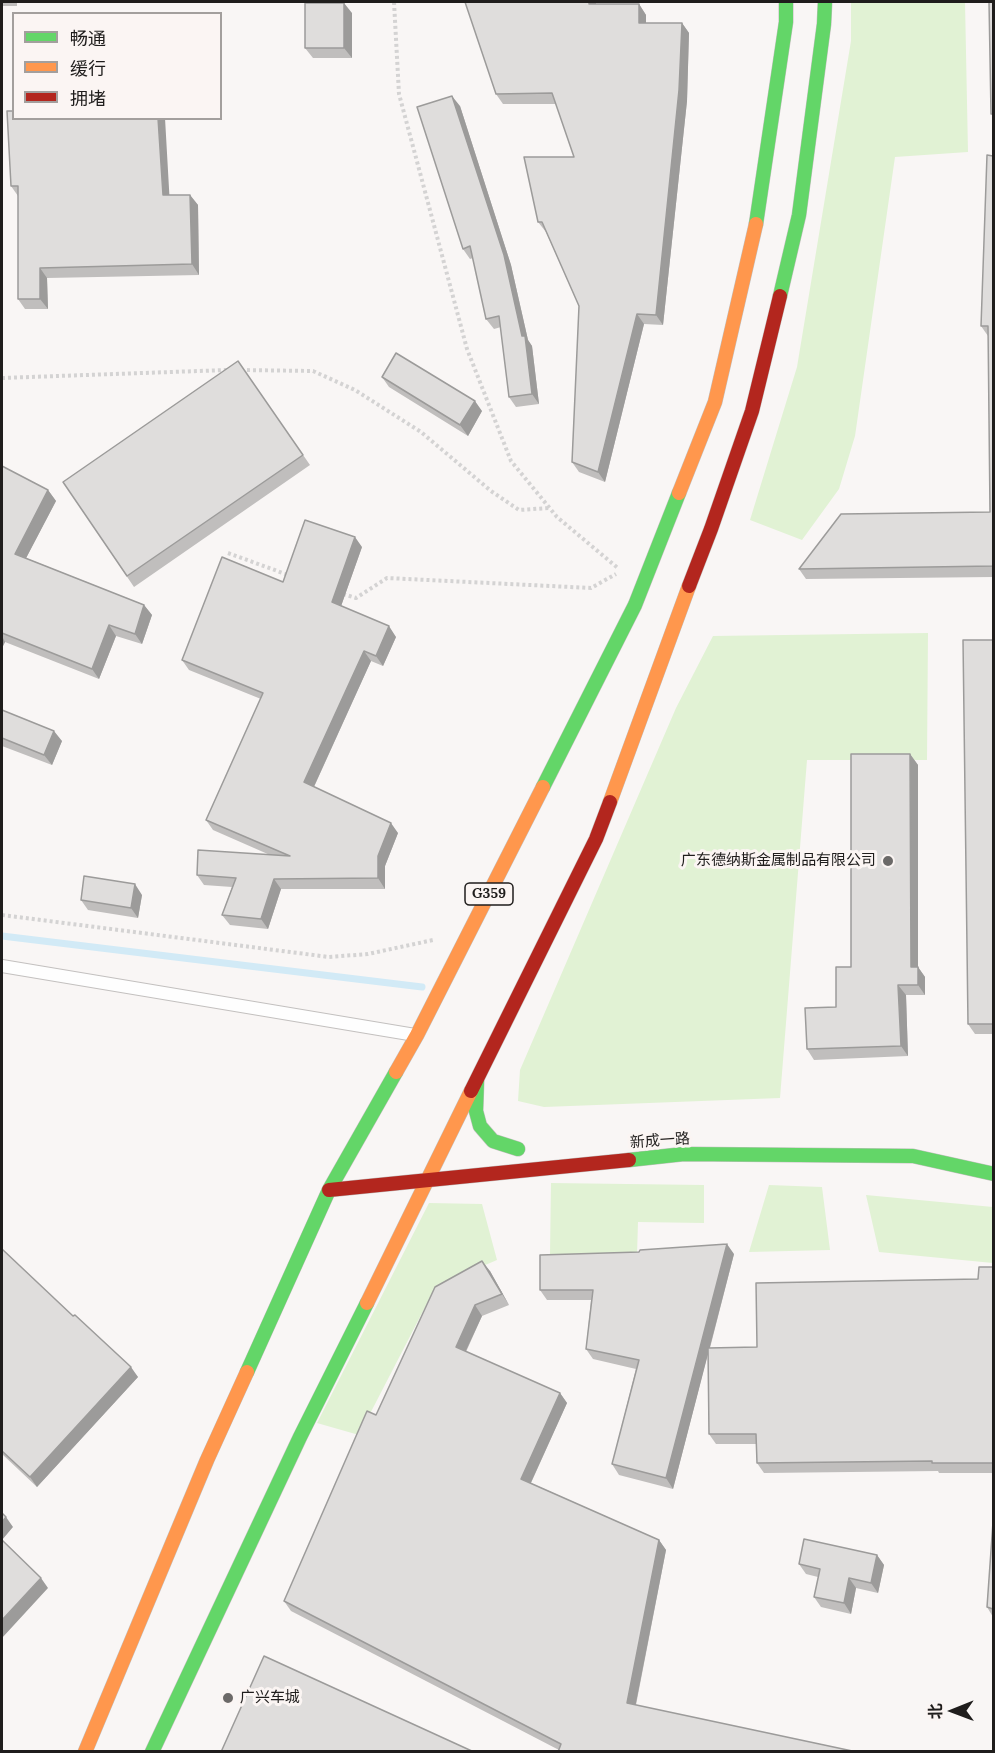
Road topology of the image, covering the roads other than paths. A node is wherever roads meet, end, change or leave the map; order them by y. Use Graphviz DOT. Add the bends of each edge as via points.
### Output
graph roads {
  1 [pos="786,2"];
  2 [pos="825,2"];
  3 [pos="2,966"];
  4 [pos="417,1035"];
  5 [pos="477,1081"];
  6 [pos="484,1152"];
  7 [pos="445,1156"];
  8 [pos="418,1159"];
  9 [pos="363,1166"];
  10 [pos="342,1168"];
  11 [pos="993,1174"];
  12 [pos="428,1180"];
  13 [pos="329,1190"];
  14 [pos="86,1752"];
  15 [pos="152,1752"];
  1 -- 4 [label="main road, G359" via="758,213 715,402 634,605"];
  2 -- 5 [label="main road" via="799,215 752,411 596,839"];
  3 -- 4 [label="lane"];
  4 -- 10 [label="main road, G359"];
  5 -- 6 [label="main road" via="480,1126 493,1141 524,1148"];
  5 -- 7 [label="main road"];
  7 -- 8 [label="main road"];
  7 -- 12 [label="main road"];
  9 -- 10 [label="main road"];
  10 -- 13 [label="main road, G359"];
  11 -- 12 [label="main road, 新成一路" via="913,1156 684,1154"];
  12 -- 13 [label="main road, 新成一路"];
  12 -- 15 [label="main road" via="304,1430"];
  13 -- 14 [label="main road, G359" via="207,1460"];
}
